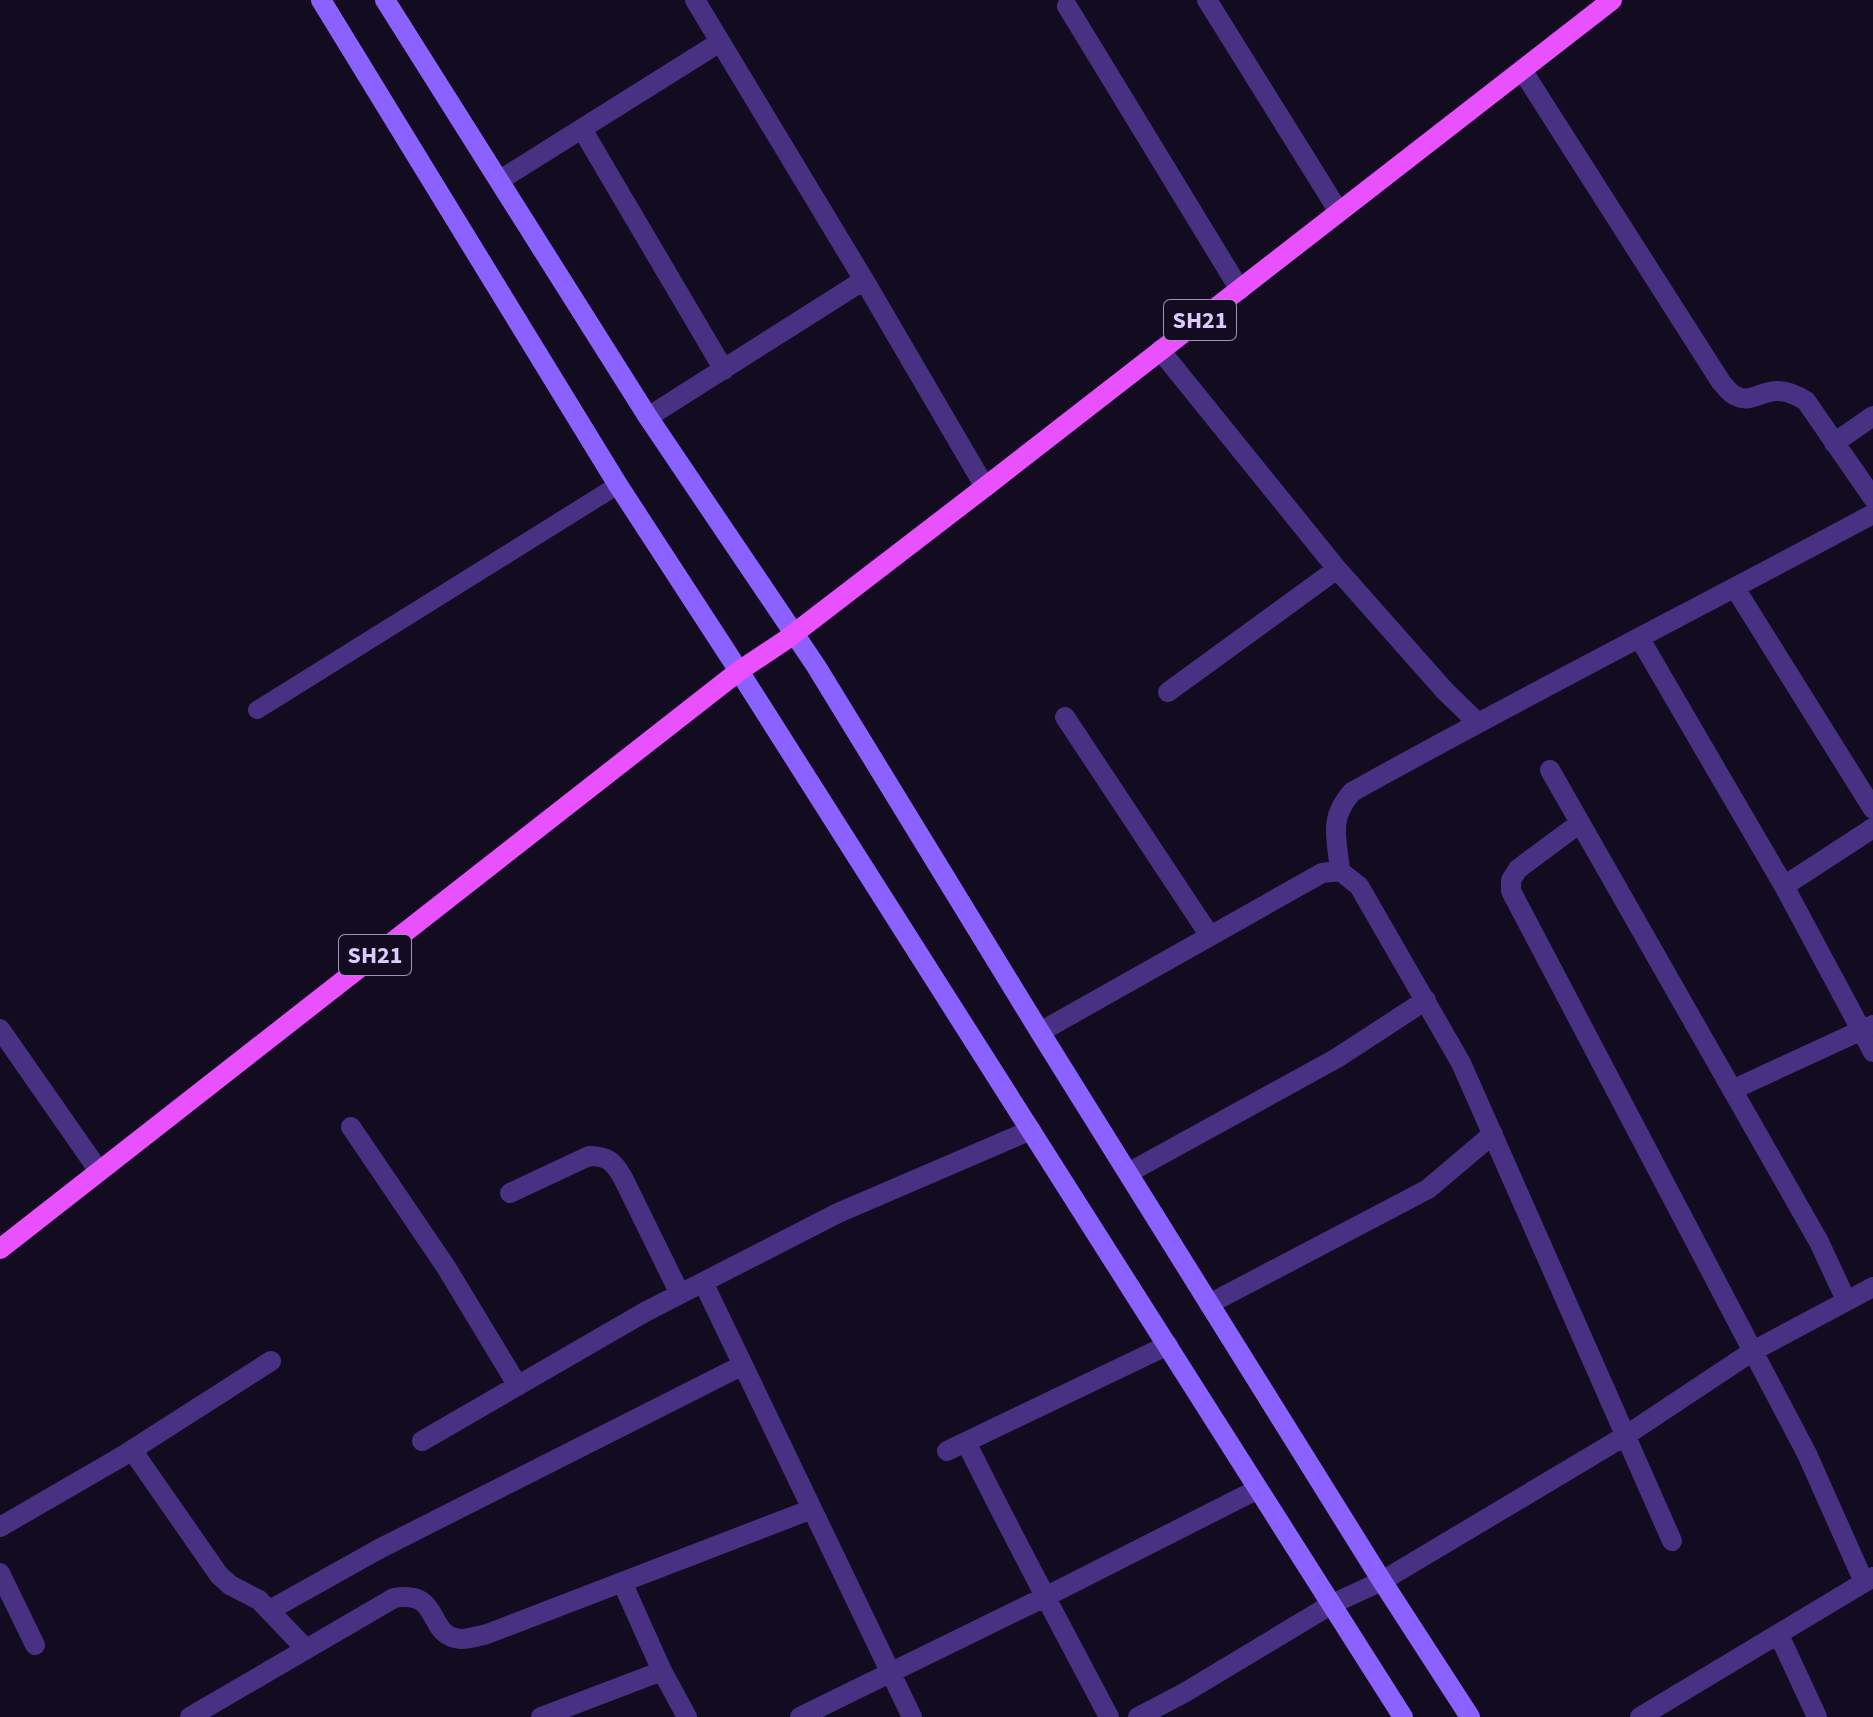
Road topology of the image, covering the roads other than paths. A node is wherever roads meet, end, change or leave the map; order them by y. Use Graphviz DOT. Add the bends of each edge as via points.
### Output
graph roads {
  1 [pos="321,0"];
  2 [pos="1207,0"];
  3 [pos="1612,0"];
  4 [pos="391,2"];
  5 [pos="700,2"];
  6 [pos="1067,6"];
  7 [pos="720,42"];
  8 [pos="1522,70"];
  9 [pos="582,129"];
  10 [pos="500,180"];
  11 [pos="1339,212"];
  12 [pos="864,280"];
  13 [pos="1240,290"];
  14 [pos="1160,350"];
  15 [pos="724,370"];
  16 [pos="1873,416"];
  17 [pos="648,417"];
  18 [pos="1834,443"];
  19 [pos="618,485"];
  20 [pos="985,487"];
  21 [pos="1873,498"];
  22 [pos="1873,514"];
  23 [pos="1337,569"];
  24 [pos="1735,588"];
  25 [pos="790,637"];
  26 [pos="1640,639"];
  27 [pos="745,667"];
  28 [pos="1168,692"];
  29 [pos="257,710"];
  30 [pos="1065,717"];
  31 [pos="1477,722"];
  32 [pos="1550,770"];
  33 [pos="1873,809"];
  34 [pos="1580,823"];
  35 [pos="1873,828"];
  36 [pos="1340,871"];
  37 [pos="1784,886"];
  38 [pos="1210,936"];
  39 [pos="1426,1000"];
  40 [pos="1867,1028"];
  41 [pos="0,1029"];
  42 [pos="1040,1032"];
  43 [pos="1873,1052"];
  44 [pos="1732,1090"];
  45 [pos="351,1127"];
  46 [pos="1031,1130"];
  47 [pos="1493,1134"];
  48 [pos="99,1171"];
  49 [pos="1128,1173"];
  50 [pos="510,1193"];
  51 [pos="0,1249"];
  52 [pos="703,1282"];
  53 [pos="1873,1287"];
  54 [pos="680,1294"];
  55 [pos="1846,1300"];
  56 [pos="1209,1304"];
  57 [pos="1168,1345"];
  58 [pos="1753,1351"];
  59 [pos="271,1361"];
  60 [pos="743,1365"];
  61 [pos="518,1386"];
  62 [pos="1625,1436"];
  63 [pos="422,1441"];
  64 [pos="966,1442"];
  65 [pos="132,1450"];
  66 [pos="947,1451"];
  67 [pos="1258,1489"];
  68 [pos="812,1509"];
  69 [pos="0,1527"];
  70 [pos="1672,1541"];
  71 [pos="0,1573"];
  72 [pos="1869,1579"];
  73 [pos="1376,1582"];
  74 [pos="623,1584"];
  75 [pos="1047,1596"];
  76 [pos="1338,1600"];
  77 [pos="270,1610"];
  78 [pos="1779,1635"];
  79 [pos="35,1645"];
  80 [pos="306,1649"];
  81 [pos="662,1671"];
  82 [pos="891,1674"];
  83 [pos="190,1717"];
  84 [pos="541,1717"];
  85 [pos="687,1717"];
  86 [pos="800,1717"];
  87 [pos="912,1717"];
  88 [pos="1109,1717"];
  89 [pos="1138,1717"];
  90 [pos="1403,1717"];
  91 [pos="1470,1717"];
  92 [pos="1640,1717"];
  93 [pos="1817,1717"];
  1 -- 19 [label="street"];
  2 -- 11 [label="street"];
  3 -- 8 [label="main road, SH21"];
  4 -- 10 [label="street"];
  5 -- 7 [label="street"];
  6 -- 13 [label="street"];
  7 -- 9 [label="street"];
  7 -- 12 [label="street"];
  8 -- 11 [label="main road, SH21"];
  8 -- 18 [label="street" via="1721,382 1734,396 1748,399 1772,389 1791,391 1806,401"];
  9 -- 10 [label="street"];
  9 -- 15 [label="street"];
  10 -- 17 [label="street"];
  11 -- 13 [label="main road, SH21"];
  12 -- 15 [label="street"];
  12 -- 20 [label="street"];
  13 -- 14 [label="main road, SH21"];
  14 -- 20 [label="main road, SH21"];
  14 -- 23 [label="street"];
  15 -- 17 [label="street"];
  16 -- 18 [label="street"];
  17 -- 25 [label="street"];
  18 -- 21 [label="street"];
  19 -- 27 [label="street"];
  19 -- 29 [label="lane"];
  20 -- 25 [label="main road, SH21"];
  22 -- 24 [label="street"];
  23 -- 28 [label="street"];
  23 -- 31 [label="street"];
  24 -- 26 [label="street"];
  24 -- 33 [label="street"];
  25 -- 27 [label="main road, SH21"];
  25 -- 42 [label="street" via="816,666"];
  26 -- 31 [label="street"];
  26 -- 37 [label="street"];
  27 -- 46 [label="street"];
  27 -- 48 [label="main road, SH21"];
  30 -- 38 [label="street"];
  31 -- 36 [label="street" via="1352,792 1340,805 1335,820"];
  32 -- 34 [label="street"];
  34 -- 44 [label="street"];
  34 -- 58 [label="street" via="1518,869 1511,891"];
  35 -- 37 [label="street"];
  36 -- 38 [label="street" via="1322,873"];
  36 -- 39 [label="street" via="1359,886"];
  37 -- 40 [label="street"];
  38 -- 42 [label="street"];
  39 -- 47 [label="street"];
  39 -- 49 [label="street" via="1337,1058"];
  40 -- 43 [label="street"];
  40 -- 44 [label="street"];
  41 -- 48 [label="street"];
  42 -- 49 [label="street"];
  44 -- 55 [label="street"];
  45 -- 61 [label="street"];
  46 -- 52 [label="street" via="838,1213"];
  46 -- 57 [label="street"];
  47 -- 56 [label="street" via="1428,1189"];
  47 -- 62 [label="street"];
  48 -- 51 [label="main road, SH21"];
  49 -- 56 [label="street"];
  50 -- 54 [label="street" via="589,1156 615,1163"];
  52 -- 54 [label="street"];
  52 -- 60 [label="street"];
  53 -- 55 [label="street"];
  54 -- 61 [label="street"];
  55 -- 58 [label="street"];
  56 -- 73 [label="street"];
  57 -- 64 [label="street"];
  57 -- 67 [label="street"];
  58 -- 62 [label="street"];
  58 -- 72 [label="street"];
  59 -- 65 [label="street"];
  60 -- 68 [label="street"];
  60 -- 77 [label="street" via="379,1549"];
  61 -- 63 [label="street"];
  62 -- 70 [label="street"];
  62 -- 73 [label="street"];
  64 -- 66 [label="street"];
  64 -- 75 [label="street"];
  65 -- 69 [label="street"];
  65 -- 77 [label="street" via="219,1575"];
  67 -- 75 [label="street"];
  67 -- 76 [label="street"];
  68 -- 74 [label="street"];
  68 -- 82 [label="street"];
  71 -- 79 [label="street"];
  72 -- 78 [label="street"];
  73 -- 76 [label="street"];
  73 -- 91 [label="street"];
  74 -- 80 [label="street" via="460,1639 445,1634 416,1597 394,1598"];
  74 -- 81 [label="street"];
  75 -- 82 [label="street"];
  75 -- 88 [label="street"];
  76 -- 89 [label="street"];
  76 -- 90 [label="street"];
  77 -- 80 [label="street"];
  78 -- 92 [label="street"];
  78 -- 93 [label="street"];
  80 -- 83 [label="street"];
  81 -- 84 [label="street"];
  81 -- 85 [label="street"];
  82 -- 86 [label="street"];
  82 -- 87 [label="street"];
}
